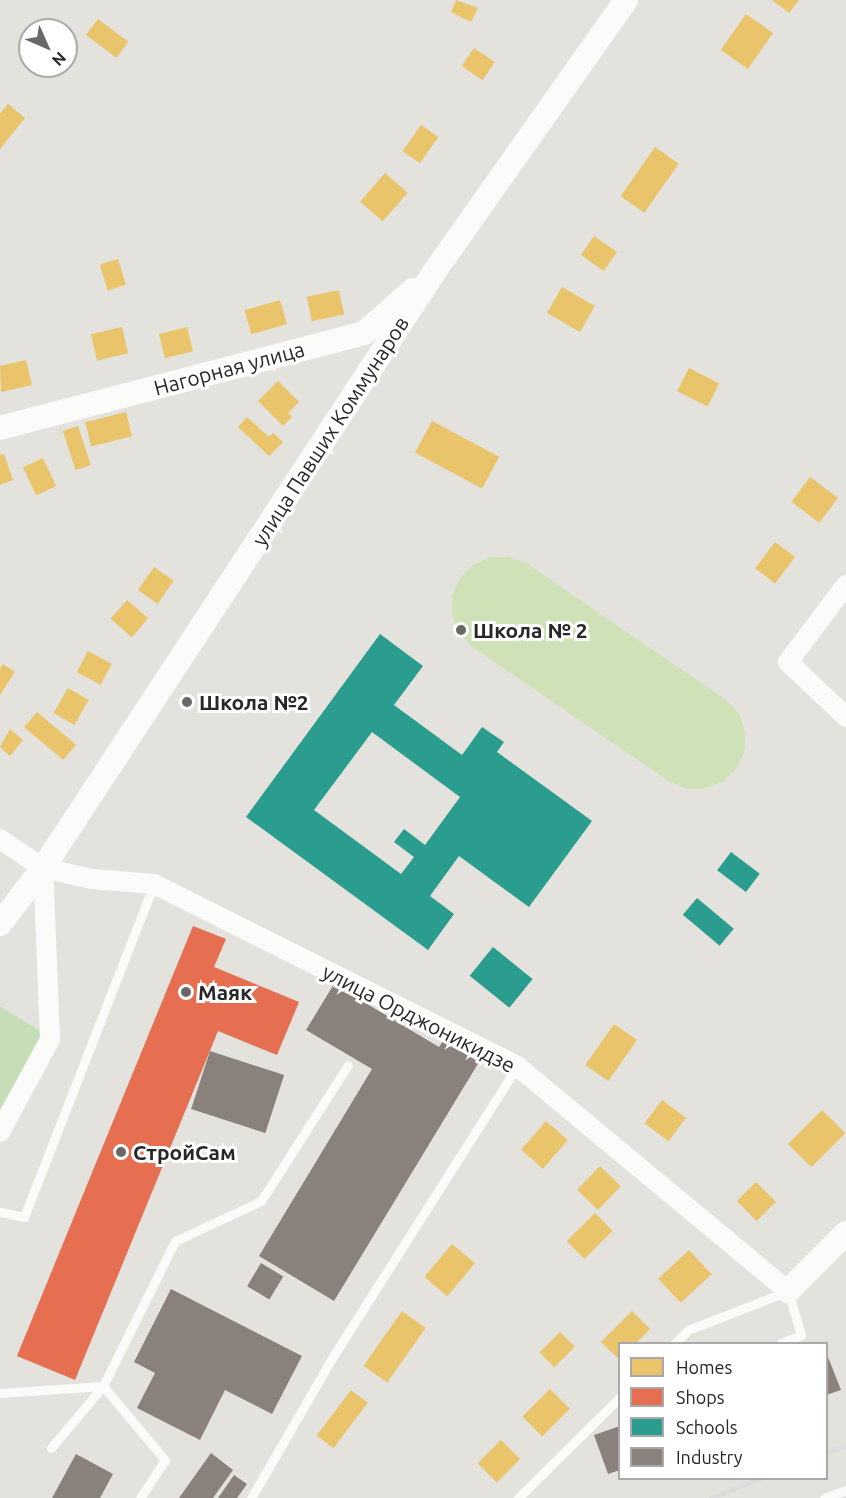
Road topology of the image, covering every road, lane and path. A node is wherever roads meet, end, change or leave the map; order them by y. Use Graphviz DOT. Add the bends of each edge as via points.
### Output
graph roads {
  1 [pos="626,0"];
  2 [pos="437,268"];
  3 [pos="0,428"];
  4 [pos="846,585"];
  5 [pos="846,717"];
  6 [pos="0,838"];
  7 [pos="43,868"];
  8 [pos="154,884"];
  9 [pos="0,924"];
  10 [pos="348,1065"];
  11 [pos="517,1066"];
  12 [pos="0,1132"];
  13 [pos="0,1212"];
  14 [pos="846,1233"];
  15 [pos="788,1291"];
  16 [pos="676,1342"];
  17 [pos="785,1342"];
  18 [pos="103,1386"];
  19 [pos="0,1393"];
  20 [pos="618,1399"];
  21 [pos="618,1406"];
  22 [pos="605,1411"];
  23 [pos="51,1448"];
  24 [pos="846,1490"];
  25 [pos="140,1498"];
  26 [pos="251,1498"];
  27 [pos="518,1498"];
  28 [pos="824,1498"];
  1 -- 2 [label="street, улица Павших Коммунаров"];
  2 -- 3 [label="street, Нагорная улица" via="364,333"];
  2 -- 7 [label="street, улица Павших Коммунаров"];
  4 -- 5 [label="street" via="788,662"];
  6 -- 7 [label="street, улица Орджоникидзе"];
  7 -- 8 [label="street, улица Орджоникидзе" via="92,879"];
  7 -- 9 [label="street, улица Павших Коммунаров"];
  7 -- 12 [label="street" via="50,1040"];
  8 -- 11 [label="street, улица Орджоникидзе"];
  8 -- 13 [label="lane" via="24,1217"];
  10 -- 18 [label="lane" via="261,1201 175,1241"];
  11 -- 15 [label="street, улица Орджоникидзе"];
  11 -- 26 [label="lane" via="332,1358"];
  14 -- 15 [label="street"];
  15 -- 16 [label="lane" via="688,1330"];
  15 -- 17 [label="lane" via="801,1335"];
  18 -- 19 [label="lane"];
  18 -- 23 [label="lane"];
  18 -- 25 [label="lane" via="165,1460"];
  20 -- 22 [label="lane"];
  21 -- 22 [label="lane"];
  22 -- 27 [label="lane"];
  24 -- 28 [label="lane"];
}
